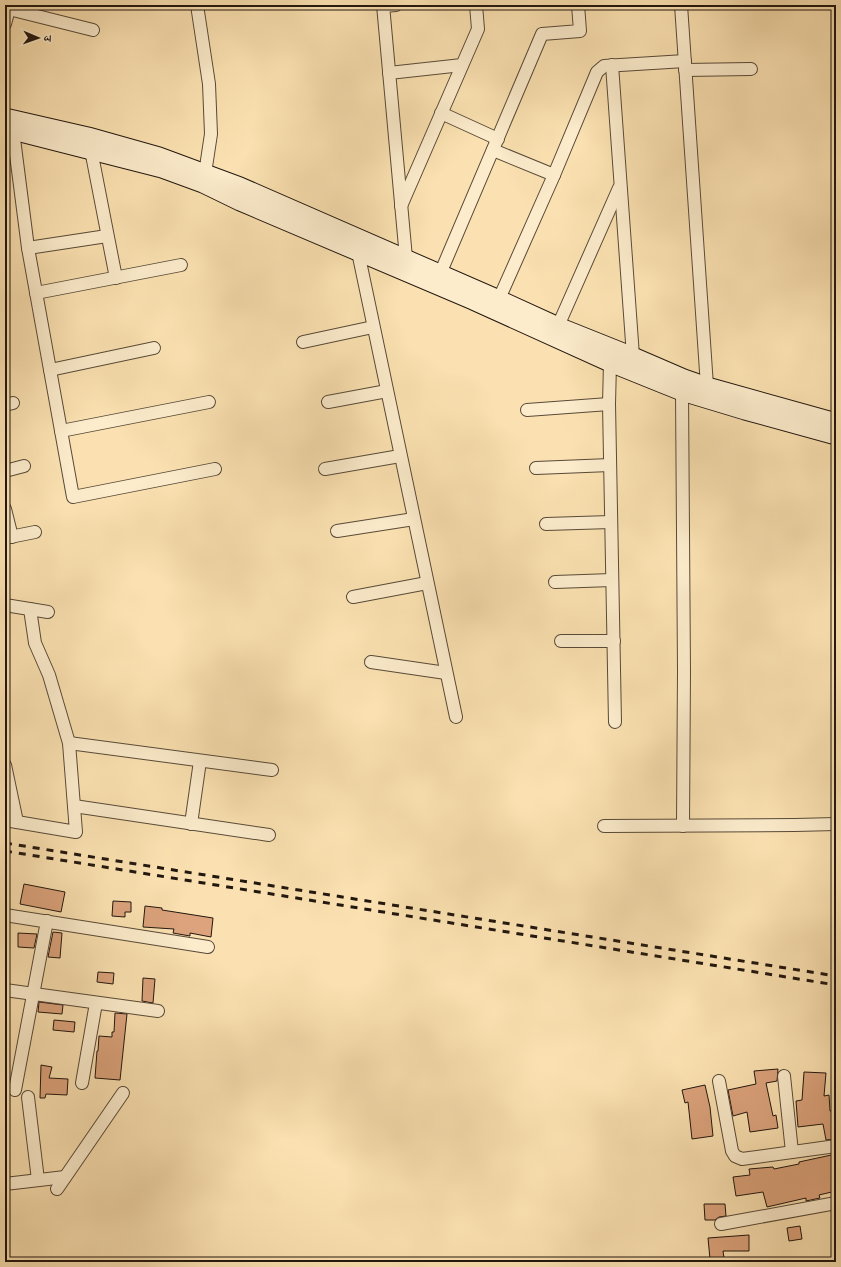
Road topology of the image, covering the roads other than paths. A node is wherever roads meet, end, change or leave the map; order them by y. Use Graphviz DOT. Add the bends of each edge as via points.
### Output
graph roads {
  1 [pos="197,5"];
  2 [pos="396,5"];
  3 [pos="476,5"];
  4 [pos="578,5"];
  5 [pos="681,5"];
  6 [pos="383,6"];
  7 [pos="8,7"];
  8 [pos="5,24"];
  9 [pos="92,30"];
  10 [pos="462,65"];
  11 [pos="612,65"];
  12 [pos="685,66"];
  13 [pos="752,69"];
  14 [pos="389,73"];
  15 [pos="441,113"];
  16 [pos="9,124"];
  17 [pos="495,145"];
  18 [pos="91,150"];
  19 [pos="554,175"];
  20 [pos="204,178"];
  21 [pos="620,186"];
  22 [pos="400,207"];
  23 [pos="107,236"];
  24 [pos="28,248"];
  25 [pos="358,252"];
  26 [pos="406,258"];
  27 [pos="181,265"];
  28 [pos="440,274"];
  29 [pos="116,278"];
  30 [pos="36,293"];
  31 [pos="499,299"];
  32 [pos="558,326"];
  33 [pos="373,327"];
  34 [pos="303,342"];
  35 [pos="154,348"];
  36 [pos="633,356"];
  37 [pos="610,363"];
  38 [pos="50,370"];
  39 [pos="683,385"];
  40 [pos="386,391"];
  41 [pos="706,392"];
  42 [pos="209,402"];
  43 [pos="328,402"];
  44 [pos="609,404"];
  45 [pos="527,410"];
  46 [pos="836,422"];
  47 [pos="61,431"];
  48 [pos="836,436"];
  49 [pos="400,456"];
  50 [pos="610,465"];
  51 [pos="24,466"];
  52 [pos="536,468"];
  53 [pos="215,469"];
  54 [pos="325,469"];
  55 [pos="5,471"];
  56 [pos="5,509"];
  57 [pos="414,519"];
  58 [pos="611,522"];
  59 [pos="546,524"];
  60 [pos="337,531"];
  61 [pos="35,532"];
  62 [pos="8,537"];
  63 [pos="612,580"];
  64 [pos="555,582"];
  65 [pos="427,583"];
  66 [pos="353,597"];
  67 [pos="5,605"];
  68 [pos="30,609"];
  69 [pos="48,612"];
  70 [pos="561,641"];
  71 [pos="614,641"];
  72 [pos="371,662"];
  73 [pos="446,673"];
  74 [pos="456,717"];
  75 [pos="615,722"];
  76 [pos="68,743"];
  77 [pos="200,761"];
  78 [pos="5,765"];
  79 [pos="272,770"];
  80 [pos="74,806"];
  81 [pos="11,821"];
  82 [pos="191,824"];
  83 [pos="836,824"];
  84 [pos="604,826"];
  85 [pos="683,826"];
  86 [pos="269,836"];
  87 [pos="5,914"];
  88 [pos="47,921"];
  89 [pos="208,947"];
  90 [pos="5,990"];
  91 [pos="33,994"];
  92 [pos="96,1003"];
  93 [pos="158,1011"];
  94 [pos="784,1076"];
  95 [pos="719,1081"];
  96 [pos="82,1083"];
  97 [pos="15,1090"];
  98 [pos="123,1093"];
  99 [pos="28,1097"];
  100 [pos="836,1146"];
  101 [pos="792,1152"];
  102 [pos="65,1177"];
  103 [pos="38,1180"];
  104 [pos="5,1184"];
  105 [pos="57,1189"];
  106 [pos="835,1204"];
  107 [pos="721,1224"];
  1 -- 20 [label="street" via="209,91 211,134"];
  2 -- 6 [label="street"];
  3 -- 10 [label="street" via="478,29"];
  4 -- 17 [label="street" via="580,31 542,34"];
  5 -- 12 [label="street"];
  6 -- 14 [label="street"];
  7 -- 8 [label="street"];
  7 -- 9 [label="street"];
  10 -- 14 [label="street"];
  10 -- 15 [label="street"];
  11 -- 12 [label="street"];
  11 -- 19 [label="street" via="604,66 597,72"];
  11 -- 21 [label="street"];
  12 -- 13 [label="street"];
  12 -- 41 [label="street"];
  14 -- 22 [label="street"];
  15 -- 17 [label="street"];
  15 -- 22 [label="street"];
  16 -- 18 [label="street"];
  16 -- 20 [label="street" via="88,136 159,156"];
  16 -- 24 [label="street"];
  17 -- 19 [label="street"];
  17 -- 28 [label="street"];
  18 -- 20 [label="street"];
  18 -- 23 [label="street"];
  19 -- 31 [label="street"];
  20 -- 25 [label="street" via="240,202"];
  20 -- 26 [label="street" via="291,208"];
  21 -- 32 [label="street"];
  21 -- 36 [label="street"];
  22 -- 26 [label="street"];
  23 -- 24 [label="street"];
  23 -- 29 [label="street"];
  24 -- 30 [label="street"];
  25 -- 33 [label="street"];
  25 -- 37 [label="street"];
  26 -- 28 [label="street"];
  27 -- 29 [label="street"];
  28 -- 31 [label="street"];
  29 -- 30 [label="street"];
  30 -- 38 [label="street"];
  31 -- 32 [label="street"];
  32 -- 36 [label="street"];
  33 -- 34 [label="street"];
  33 -- 40 [label="street"];
  35 -- 38 [label="street"];
  36 -- 39 [label="street"];
  37 -- 39 [label="street"];
  37 -- 44 [label="street"];
  38 -- 47 [label="street"];
  39 -- 41 [label="street"];
  39 -- 85 [label="street"];
  40 -- 43 [label="street"];
  40 -- 49 [label="street"];
  41 -- 46 [label="street"];
  41 -- 48 [label="street"];
  42 -- 47 [label="street"];
  44 -- 45 [label="street"];
  44 -- 50 [label="street"];
  47 -- 53 [label="street" via="73,497"];
  49 -- 54 [label="street"];
  49 -- 57 [label="street"];
  50 -- 52 [label="street"];
  50 -- 58 [label="street"];
  51 -- 55 [label="street"];
  56 -- 62 [label="street"];
  57 -- 60 [label="street"];
  57 -- 65 [label="street"];
  58 -- 59 [label="street"];
  58 -- 63 [label="street"];
  61 -- 62 [label="street"];
  63 -- 64 [label="street"];
  63 -- 71 [label="street"];
  65 -- 66 [label="street"];
  65 -- 73 [label="street"];
  67 -- 68 [label="street"];
  68 -- 69 [label="street"];
  68 -- 76 [label="street" via="35,643 48,674"];
  70 -- 71 [label="street"];
  71 -- 75 [label="street"];
  72 -- 73 [label="street"];
  73 -- 74 [label="street"];
  76 -- 77 [label="street"];
  76 -- 80 [label="street"];
  77 -- 79 [label="street"];
  77 -- 82 [label="street"];
  78 -- 81 [label="street"];
  80 -- 81 [label="street" via="76,832"];
  80 -- 82 [label="street"];
  82 -- 86 [label="street"];
  83 -- 85 [label="street"];
  84 -- 85 [label="street"];
  87 -- 88 [label="street"];
  88 -- 89 [label="street"];
  88 -- 91 [label="street"];
  90 -- 91 [label="street"];
  91 -- 92 [label="street"];
  91 -- 97 [label="street"];
  92 -- 93 [label="street"];
  92 -- 96 [label="street"];
  94 -- 101 [label="street"];
  95 -- 101 [label="street" via="735,1156 742,1159"];
  98 -- 102 [label="street"];
  99 -- 103 [label="street"];
  100 -- 101 [label="street"];
  102 -- 103 [label="street"];
  102 -- 105 [label="street"];
  103 -- 104 [label="street"];
  106 -- 107 [label="street"];
}
